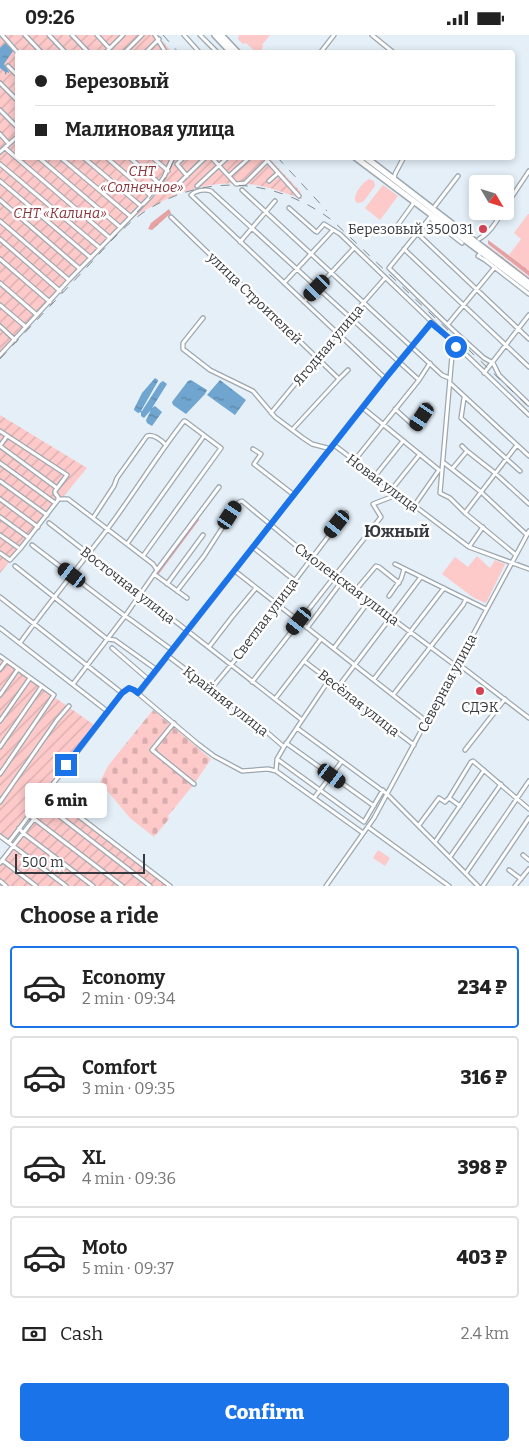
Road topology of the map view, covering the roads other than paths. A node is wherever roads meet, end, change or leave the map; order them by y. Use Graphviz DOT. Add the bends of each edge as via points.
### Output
graph roads {
  1 [pos="2,35"];
  2 [pos="25,35"];
  3 [pos="49,35"];
  4 [pos="72,35"];
  5 [pos="97,35"];
  6 [pos="122,35"];
  7 [pos="142,35"];
  8 [pos="155,35"];
  9 [pos="184,35"];
  10 [pos="200,35"];
  11 [pos="215,35"];
  12 [pos="220,35"];
  13 [pos="334,35"];
  14 [pos="372,35"];
  15 [pos="159,39"];
  16 [pos="109,48"];
  17 [pos="15,50"];
  18 [pos="39,50"];
  19 [pos="63,50"];
  20 [pos="85,50"];
  21 [pos="127,50"];
  22 [pos="148,50"];
  23 [pos="164,50"];
  24 [pos="197,50"];
  25 [pos="215,50"];
  26 [pos="229,50"];
  27 [pos="235,50"];
  28 [pos="322,50"];
  29 [pos="390,50"];
  30 [pos="8,66"];
  31 [pos="15,73"];
  32 [pos="0,83"];
  33 [pos="15,98"];
  34 [pos="0,110"];
  35 [pos="15,125"];
  36 [pos="0,134"];
  37 [pos="15,140"];
  38 [pos="9,144"];
  39 [pos="5,148"];
  40 [pos="0,152"];
  41 [pos="15,157"];
  42 [pos="19,160"];
  43 [pos="42,160"];
  44 [pos="64,160"];
  45 [pos="86,160"];
  46 [pos="109,160"];
  47 [pos="132,160"];
  48 [pos="155,160"];
  49 [pos="172,160"];
  50 [pos="181,160"];
  51 [pos="203,160"];
  52 [pos="214,160"];
  53 [pos="225,160"];
  54 [pos="247,160"];
  55 [pos="359,160"];
  56 [pos="369,160"];
  57 [pos="402,160"];
  58 [pos="267,161"];
  59 [pos="0,164"];
  60 [pos="219,165"];
  61 [pos="168,171"];
  62 [pos="529,171"];
  63 [pos="278,173"];
  64 [pos="395,174"];
  65 [pos="187,176"];
  66 [pos="229,176"];
  67 [pos="388,176"];
  68 [pos="458,176"];
  69 [pos="0,181"];
  70 [pos="269,181"];
  71 [pos="395,181"];
  72 [pos="160,184"];
  73 [pos="198,186"];
  74 [pos="173,189"];
  75 [pos="242,190"];
  76 [pos="514,194"];
  77 [pos="151,196"];
  78 [pos="299,196"];
  79 [pos="0,200"];
  80 [pos="275,201"];
  81 [pos="415,203"];
  82 [pos="427,205"];
  83 [pos="141,206"];
  84 [pos="435,206"];
  85 [pos="289,208"];
  86 [pos="266,213"];
  87 [pos="433,215"];
  88 [pos="130,216"];
  89 [pos="171,217"];
  90 [pos="497,220"];
  91 [pos="0,222"];
  92 [pos="120,227"];
  93 [pos="252,229"];
  94 [pos="395,229"];
  95 [pos="333,230"];
  96 [pos="417,233"];
  97 [pos="110,238"];
  98 [pos="0,239"];
  99 [pos="479,239"];
  100 [pos="467,241"];
  101 [pos="240,242"];
  102 [pos="100,248"];
  103 [pos="354,248"];
  104 [pos="404,249"];
  105 [pos="482,249"];
  106 [pos="311,255"];
  107 [pos="91,258"];
  108 [pos="0,259"];
  109 [pos="494,267"];
  110 [pos="80,269"];
  111 [pos="296,270"];
  112 [pos="331,273"];
  113 [pos="385,278"];
  114 [pos="69,280"];
  115 [pos="0,283"];
  116 [pos="284,283"];
  117 [pos="529,283"];
  118 [pos="317,288"];
  119 [pos="529,288"];
  120 [pos="476,289"];
  121 [pos="60,291"];
  122 [pos="529,294"];
  123 [pos="50,302"];
  124 [pos="304,302"];
  125 [pos="363,303"];
  126 [pos="0,305"];
  127 [pos="463,305"];
  128 [pos="37,315"];
  129 [pos="529,315"];
  130 [pos="203,318"];
  131 [pos="350,318"];
  132 [pos="431,323"];
  133 [pos="448,324"];
  134 [pos="0,326"];
  135 [pos="26,327"];
  136 [pos="519,329"];
  137 [pos="337,333"];
  138 [pos="529,339"];
  139 [pos="16,340"];
  140 [pos="453,343"];
  141 [pos="506,346"];
  142 [pos="411,347"];
  143 [pos="0,348"];
  144 [pos="4,351"];
  145 [pos="0,355"];
  146 [pos="317,358"];
  147 [pos="398,362"];
  148 [pos="430,363"];
  149 [pos="493,363"];
  150 [pos="529,367"];
  151 [pos="348,370"];
  152 [pos="484,373"];
  153 [pos="449,378"];
  154 [pos="339,379"];
  155 [pos="385,379"];
  156 [pos="418,380"];
  157 [pos="449,383"];
  158 [pos="464,398"];
  159 [pos="529,404"];
  160 [pos="428,405"];
  161 [pos="363,408"];
  162 [pos="396,409"];
  163 [pos="272,413"];
  164 [pos="529,415"];
  165 [pos="384,425"];
  166 [pos="292,430"];
  167 [pos="0,431"];
  168 [pos="7,435"];
  169 [pos="204,436"];
  170 [pos="403,441"];
  171 [pos="166,445"];
  172 [pos="517,445"];
  173 [pos="0,446"];
  174 [pos="462,446"];
  175 [pos="332,447"];
  176 [pos="254,449"];
  177 [pos="467,451"];
  178 [pos="420,454"];
  179 [pos="529,456"];
  180 [pos="506,459"];
  181 [pos="354,461"];
  182 [pos="0,463"];
  183 [pos="444,463"];
  184 [pos="439,469"];
  185 [pos="452,469"];
  186 [pos="520,471"];
  187 [pos="495,473"];
  188 [pos="375,476"];
  189 [pos="0,481"];
  190 [pos="57,487"];
  191 [pos="219,487"];
  192 [pos="392,489"];
  193 [pos="481,492"];
  194 [pos="399,494"];
  195 [pos="294,495"];
  196 [pos="0,499"];
  197 [pos="58,499"];
  198 [pos="55,503"];
  199 [pos="529,504"];
  200 [pos="414,506"];
  201 [pos="346,513"];
  202 [pos="464,513"];
  203 [pos="47,515"];
  204 [pos="0,517"];
  205 [pos="93,518"];
  206 [pos="49,523"];
  207 [pos="271,525"];
  208 [pos="38,527"];
  209 [pos="483,527"];
  210 [pos="107,529"];
  211 [pos="528,533"];
  212 [pos="0,535"];
  213 [pos="203,535"];
  214 [pos="29,538"];
  215 [pos="127,544"];
  216 [pos="32,545"];
  217 [pos="254,547"];
  218 [pos="469,547"];
  219 [pos="20,549"];
  220 [pos="0,553"];
  221 [pos="88,554"];
  222 [pos="516,555"];
  223 [pos="143,556"];
  224 [pos="311,558"];
  225 [pos="512,562"];
  226 [pos="395,564"];
  227 [pos="14,567"];
  228 [pos="404,569"];
  229 [pos="529,569"];
  230 [pos="235,571"];
  231 [pos="156,572"];
  232 [pos="72,575"];
  233 [pos="335,575"];
  234 [pos="421,577"];
  235 [pos="294,580"];
  236 [pos="342,581"];
  237 [pos="399,583"];
  238 [pos="167,584"];
  239 [pos="256,588"];
  240 [pos="444,588"];
  241 [pos="177,591"];
  242 [pos="355,591"];
  243 [pos="140,594"];
  244 [pos="389,596"];
  245 [pos="0,597"];
  246 [pos="54,597"];
  247 [pos="187,598"];
  248 [pos="466,599"];
  249 [pos="369,601"];
  250 [pos="277,604"];
  251 [pos="486,609"];
  252 [pos="124,616"];
  253 [pos="390,617"];
  254 [pos="299,621"];
  255 [pos="34,623"];
  256 [pos="0,628"];
  257 [pos="307,628"];
  258 [pos="188,631"];
  259 [pos="410,632"];
  260 [pos="107,639"];
  261 [pos="321,639"];
  262 [pos="20,643"];
  263 [pos="112,647"];
  264 [pos="209,647"];
  265 [pos="430,647"];
  266 [pos="334,648"];
  267 [pos="172,650"];
  268 [pos="0,656"];
  269 [pos="168,656"];
  270 [pos="6,661"];
  271 [pos="304,661"];
  272 [pos="355,664"];
  273 [pos="231,665"];
  274 [pos="456,665"];
  275 [pos="88,666"];
  276 [pos="0,669"];
  277 [pos="18,669"];
  278 [pos="157,670"];
  279 [pos="30,678"];
  280 [pos="374,679"];
  281 [pos="150,680"];
  282 [pos="329,680"];
  283 [pos="252,681"];
  284 [pos="74,684"];
  285 [pos="42,686"];
  286 [pos="338,687"];
  287 [pos="210,689"];
  288 [pos="122,693"];
  289 [pos="138,693"];
  290 [pos="0,695"];
  291 [pos="393,695"];
  292 [pos="275,699"];
  293 [pos="505,699"];
  294 [pos="69,706"];
  295 [pos="107,711"];
  296 [pos="529,717"];
  297 [pos="302,720"];
  298 [pos="0,721"];
  299 [pos="426,721"];
  300 [pos="174,723"];
  301 [pos="296,727"];
  302 [pos="286,743"];
  303 [pos="414,745"];
  304 [pos="0,747"];
  305 [pos="284,747"];
  306 [pos="465,751"];
  307 [pos="277,759"];
  308 [pos="342,761"];
  309 [pos="484,770"];
  310 [pos="276,771"];
  311 [pos="0,774"];
  312 [pos="332,776"];
  313 [pos="529,781"];
  314 [pos="194,784"];
  315 [pos="500,784"];
  316 [pos="321,790"];
  317 [pos="383,790"];
  318 [pos="47,792"];
  319 [pos="388,794"];
  320 [pos="314,798"];
  321 [pos="449,798"];
  322 [pos="517,798"];
  323 [pos="0,801"];
  324 [pos="40,801"];
  325 [pos="374,806"];
  326 [pos="460,806"];
  327 [pos="529,809"];
  328 [pos="29,815"];
  329 [pos="529,818"];
  330 [pos="34,819"];
  331 [pos="419,825"];
  332 [pos="368,827"];
  333 [pos="19,828"];
  334 [pos="24,833"];
  335 [pos="363,833"];
  336 [pos="0,836"];
  337 [pos="8,842"];
  338 [pos="435,842"];
  339 [pos="13,846"];
  340 [pos="523,855"];
  341 [pos="450,857"];
  342 [pos="529,860"];
  343 [pos="1,862"];
  344 [pos="529,869"];
  345 [pos="509,870"];
  346 [pos="466,873"];
  347 [pos="521,879"];
  348 [pos="0,881"];
  349 [pos="6,886"];
  350 [pos="36,886"];
  351 [pos="66,886"];
  352 [pos="93,886"];
  353 [pos="122,886"];
  354 [pos="150,886"];
  355 [pos="170,886"];
  356 [pos="326,886"];
  357 [pos="449,886"];
  358 [pos="478,886"];
  359 [pos="483,886"];
  360 [pos="515,886"];
  1 -- 17 [label="street"];
  2 -- 18 [label="street"];
  3 -- 19 [label="street"];
  4 -- 20 [label="street"];
  5 -- 16 [label="street"];
  6 -- 16 [label="street"];
  7 -- 21 [label="street"];
  8 -- 15 [label="street"];
  9 -- 24 [label="street"];
  10 -- 25 [label="street"];
  11 -- 26 [label="main road"];
  12 -- 27 [label="main road"];
  13 -- 28 [label="street"];
  14 -- 29 [label="street"];
  15 -- 22 [label="street"];
  15 -- 23 [label="street"];
  30 -- 31 [label="street"];
  32 -- 33 [label="street"];
  34 -- 35 [label="street"];
  36 -- 38 [label="street"];
  37 -- 38 [label="street"];
  38 -- 39 [label="street"];
  39 -- 40 [label="street"];
  39 -- 41 [label="street"];
  42 -- 97 [label="street"];
  43 -- 92 [label="street"];
  44 -- 88 [label="street"];
  45 -- 83 [label="street"];
  46 -- 77 [label="street"];
  47 -- 72 [label="street"];
  48 -- 61 [label="street"];
  49 -- 61 [label="street"];
  50 -- 65 [label="street" via="176,164"];
  51 -- 65 [label="street"];
  52 -- 60 [label="street"];
  53 -- 60 [label="street"];
  54 -- 66 [label="street"];
  55 -- 81 [label="main road"];
  56 -- 67 [label="main road"];
  57 -- 64 [label="street"];
  58 -- 63 [label="street"];
  58 -- 66 [label="street" via="245,183 236,184"];
  59 -- 102 [label="street"];
  60 -- 66 [label="street"];
  60 -- 73 [label="street"];
  61 -- 72 [label="street"];
  62 -- 76 [label="street"];
  63 -- 70 [label="street"];
  63 -- 78 [label="street"];
  64 -- 67 [label="street"];
  64 -- 71 [label="street"];
  65 -- 74 [label="street"];
  67 -- 71 [label="main road"];
  68 -- 84 [label="street"];
  69 -- 107 [label="street"];
  71 -- 82 [label="main road"];
  72 -- 77 [label="street"];
  75 -- 86 [label="street"];
  77 -- 83 [label="street"];
  79 -- 110 [label="street"];
  80 -- 86 [label="street"];
  81 -- 87 [label="main road"];
  81 -- 94 [label="street"];
  82 -- 84 [label="street"];
  82 -- 87 [label="main road"];
  83 -- 88 [label="street"];
  84 -- 87 [label="street"];
  85 -- 95 [label="street" via="317,232 324,224"];
  86 -- 93 [label="street"];
  86 -- 106 [label="street"];
  87 -- 96 [label="street"];
  87 -- 100 [label="main road"];
  88 -- 92 [label="street"];
  89 -- 146 [label="street, улица Строителей"];
  90 -- 99 [label="street"];
  91 -- 114 [label="street"];
  92 -- 97 [label="street"];
  93 -- 101 [label="street"];
  93 -- 101 [label="street" via="210,190 191,195"];
  93 -- 111 [label="street"];
  95 -- 103 [label="street"];
  95 -- 106 [label="street"];
  96 -- 104 [label="street"];
  96 -- 120 [label="street"];
  97 -- 102 [label="street"];
  98 -- 121 [label="street"];
  99 -- 100 [label="street"];
  99 -- 105 [label="street"];
  100 -- 105 [label="main road"];
  101 -- 116 [label="street"];
  102 -- 107 [label="street"];
  103 -- 112 [label="street"];
  103 -- 113 [label="street"];
  104 -- 127 [label="street"];
  104 -- 133 [label="street" via="389,268"];
  105 -- 109 [label="street" via="478,256"];
  105 -- 117 [label="main road"];
  105 -- 119 [label="main road"];
  106 -- 111 [label="street"];
  106 -- 112 [label="street"];
  107 -- 110 [label="street"];
  108 -- 123 [label="street"];
  109 -- 120 [label="street"];
  109 -- 122 [label="street"];
  110 -- 114 [label="street"];
  111 -- 116 [label="street"];
  111 -- 118 [label="street"];
  112 -- 118 [label="street"];
  112 -- 125 [label="street"];
  113 -- 125 [label="street, Ягодная улица"];
  113 -- 132 [label="street"];
  114 -- 121 [label="street"];
  115 -- 128 [label="street"];
  116 -- 124 [label="street"];
  118 -- 124 [label="street"];
  118 -- 131 [label="street"];
  120 -- 127 [label="street"];
  120 -- 136 [label="street"];
  121 -- 123 [label="street"];
  123 -- 128 [label="street"];
  124 -- 137 [label="street"];
  125 -- 131 [label="street, Ягодная улица"];
  125 -- 142 [label="street"];
  126 -- 135 [label="street"];
  127 -- 133 [label="street"];
  127 -- 141 [label="street"];
  128 -- 135 [label="street"];
  129 -- 136 [label="street"];
  130 -- 163 [label="street, Новая улица" via="183,343 183,349 210,370 253,391"];
  131 -- 137 [label="street, Ягодная улица"];
  131 -- 147 [label="street"];
  132 -- 140 [label="street"];
  132 -- 142 [label="street"];
  133 -- 149 [label="street"];
  134 -- 139 [label="street"];
  135 -- 139 [label="street"];
  136 -- 138 [label="street"];
  136 -- 141 [label="street"];
  137 -- 146 [label="street, Ягодная улица"];
  137 -- 155 [label="street"];
  139 -- 144 [label="street"];
  140 -- 152 [label="street"];
  140 -- 153 [label="street"];
  141 -- 149 [label="street"];
  141 -- 150 [label="street"];
  142 -- 147 [label="street"];
  142 -- 148 [label="street"];
  143 -- 144 [label="street"];
  144 -- 145 [label="street"];
  146 -- 154 [label="street, улица Строителей"];
  146 -- 163 [label="street, Ягодная улица"];
  147 -- 155 [label="street"];
  147 -- 156 [label="street"];
  148 -- 153 [label="street"];
  148 -- 156 [label="street"];
  149 -- 152 [label="street"];
  149 -- 159 [label="street" via="499,375"];
  151 -- 154 [label="street"];
  152 -- 164 [label="street"];
  153 -- 157 [label="street"];
  154 -- 166 [label="street"];
  155 -- 161 [label="street"];
  156 -- 162 [label="street"];
  157 -- 158 [label="street"];
  157 -- 183 [label="street"];
  158 -- 172 [label="street"];
  158 -- 180 [label="street" via="462,418"];
  160 -- 162 [label="street" via="415,427"];
  161 -- 165 [label="street"];
  161 -- 175 [label="street"];
  162 -- 165 [label="street"];
  163 -- 166 [label="street, Новая улица"];
  165 -- 170 [label="street"];
  165 -- 181 [label="street"];
  166 -- 175 [label="street, Новая улица" via="312,443"];
  167 -- 168 [label="street"];
  168 -- 173 [label="street"];
  168 -- 190 [label="street" via="66,475"];
  169 -- 171 [label="street" via="184,421"];
  169 -- 215 [label="street"];
  169 -- 223 [label="street" via="221,448"];
  170 -- 178 [label="street"];
  170 -- 188 [label="street"];
  171 -- 205 [label="street" via="155,437 147,436"];
  171 -- 210 [label="street"];
  172 -- 179 [label="street"];
  172 -- 180 [label="street"];
  173 -- 190 [label="street"];
  174 -- 177 [label="street"];
  175 -- 181 [label="street, Новая улица"];
  175 -- 195 [label="street"];
  176 -- 195 [label="street" via="260,454 254,464"];
  177 -- 185 [label="street"];
  177 -- 187 [label="street"];
  178 -- 184 [label="street"];
  178 -- 192 [label="street"];
  180 -- 186 [label="street"];
  180 -- 187 [label="street"];
  181 -- 188 [label="street, Новая улица"];
  182 -- 198 [label="street"];
  183 -- 184 [label="street"];
  183 -- 185 [label="street"];
  183 -- 202 [label="street" via="440,493 450,498"];
  184 -- 200 [label="street"];
  185 -- 193 [label="street"];
  187 -- 193 [label="street"];
  187 -- 199 [label="street"];
  188 -- 192 [label="street, Новая улица"];
  189 -- 203 [label="street"];
  190 -- 197 [label="street"];
  191 -- 231 [label="street"];
  192 -- 194 [label="street, Новая улица"];
  193 -- 202 [label="street"];
  193 -- 211 [label="street"];
  194 -- 200 [label="street, Новая улица"];
  194 -- 233 [label="street" via="373,504 381,517"];
  195 -- 207 [label="street"];
  196 -- 208 [label="street"];
  197 -- 198 [label="street"];
  197 -- 205 [label="street" via="68,499"];
  198 -- 203 [label="street"];
  200 -- 218 [label="street, Новая улица"];
  201 -- 224 [label="street, Светлая улица"];
  202 -- 209 [label="street"];
  203 -- 208 [label="street"];
  204 -- 214 [label="street"];
  205 -- 210 [label="street"];
  206 -- 221 [label="street, Восточная улица"];
  207 -- 217 [label="street"];
  207 -- 224 [label="street, Смоленская улица"];
  207 -- 241 [label="street, Смоленская улица" via="240,501"];
  208 -- 214 [label="street"];
  209 -- 218 [label="street"];
  209 -- 222 [label="street"];
  210 -- 215 [label="street"];
  210 -- 221 [label="street"];
  211 -- 222 [label="street, Северная улица"];
  212 -- 219 [label="street"];
  213 -- 238 [label="street"];
  214 -- 219 [label="street"];
  215 -- 223 [label="street"];
  216 -- 232 [label="street"];
  217 -- 230 [label="street"];
  217 -- 235 [label="street"];
  218 -- 225 [label="street, Новая улица"];
  219 -- 220 [label="street" via="10,560"];
  221 -- 232 [label="street"];
  221 -- 243 [label="street, Восточная улица"];
  222 -- 225 [label="street, Северная улица"];
  223 -- 231 [label="street" via="156,567"];
  224 -- 233 [label="street, Смоленская улица"];
  224 -- 235 [label="street, Светлая улица"];
  225 -- 229 [label="street, Новая улица"];
  225 -- 251 [label="street, Северная улица"];
  226 -- 228 [label="street"];
  227 -- 246 [label="street"];
  228 -- 234 [label="street"];
  228 -- 237 [label="street"];
  230 -- 239 [label="street"];
  230 -- 258 [label="street"];
  231 -- 238 [label="street"];
  231 -- 243 [label="street"];
  232 -- 246 [label="street"];
  232 -- 252 [label="street"];
  233 -- 236 [label="street, Смоленская улица"];
  233 -- 254 [label="street"];
  234 -- 240 [label="street"];
  234 -- 253 [label="street"];
  235 -- 250 [label="street, Светлая улица"];
  236 -- 242 [label="street, Смоленская улица"];
  236 -- 257 [label="street"];
  237 -- 242 [label="street" via="376,566"];
  237 -- 244 [label="street"];
  238 -- 241 [label="street"];
  239 -- 250 [label="street"];
  239 -- 264 [label="street"];
  240 -- 248 [label="street"];
  240 -- 259 [label="street"];
  241 -- 247 [label="street"];
  242 -- 249 [label="street, Смоленская улица"];
  243 -- 252 [label="street"];
  243 -- 258 [label="street, Восточная улица"];
  245 -- 255 [label="street"];
  246 -- 255 [label="street"];
  246 -- 260 [label="street"];
  248 -- 251 [label="street"];
  248 -- 265 [label="street"];
  249 -- 253 [label="street, Смоленская улица"];
  249 -- 266 [label="street"];
  250 -- 254 [label="street"];
  250 -- 273 [label="street, Светлая улица"];
  251 -- 274 [label="street, Северная улица"];
  252 -- 260 [label="street"];
  252 -- 267 [label="street"];
  253 -- 259 [label="street, Смоленская улица"];
  253 -- 272 [label="street"];
  254 -- 257 [label="street"];
  254 -- 283 [label="street"];
  255 -- 262 [label="street"];
  255 -- 275 [label="street"];
  256 -- 262 [label="street"];
  257 -- 261 [label="street"];
  258 -- 264 [label="street, Восточная улица"];
  258 -- 267 [label="street"];
  259 -- 265 [label="street, Смоленская улица"];
  259 -- 280 [label="street"];
  260 -- 275 [label="street"];
  260 -- 278 [label="street" via="115,640"];
  261 -- 266 [label="street"];
  261 -- 271 [label="street"];
  262 -- 284 [label="street"];
  263 -- 281 [label="street"];
  264 -- 273 [label="street, Восточная улица"];
  265 -- 274 [label="street, Смоленская улица"];
  265 -- 291 [label="street"];
  266 -- 272 [label="street"];
  267 -- 269 [label="street"];
  268 -- 270 [label="street"];
  269 -- 278 [label="street"];
  269 -- 287 [label="street, Крайняя улица"];
  270 -- 276 [label="street"];
  270 -- 277 [label="street"];
  271 -- 282 [label="street, Весёлая улица"];
  271 -- 292 [label="street"];
  272 -- 280 [label="street"];
  272 -- 286 [label="street"];
  273 -- 283 [label="street, Восточная улица"];
  273 -- 287 [label="street, Светлая улица"];
  274 -- 293 [label="street, Смоленская улица"];
  274 -- 299 [label="street, Северная улица"];
  275 -- 284 [label="street"];
  275 -- 288 [label="street"];
  277 -- 279 [label="street"];
  277 -- 290 [label="street"];
  278 -- 281 [label="street"];
  279 -- 285 [label="street"];
  279 -- 298 [label="street"];
  280 -- 291 [label="street"];
  281 -- 289 [label="street"];
  282 -- 286 [label="street, Весёлая улица"];
  282 -- 297 [label="street"];
  283 -- 292 [label="street, Восточная улица"];
  284 -- 295 [label="street"];
  285 -- 304 [label="street"];
  285 -- 311 [label="street" via="54,695"];
  286 -- 303 [label="street, Весёлая улица"];
  287 -- 305 [label="street, Крайняя улица"];
  288 -- 289 [label="street" via="129,688"];
  288 -- 295 [label="street"];
  289 -- 300 [label="street"];
  291 -- 299 [label="street"];
  292 -- 297 [label="street, Восточная улица"];
  293 -- 296 [label="street, Смоленская улица"];
  293 -- 306 [label="street"];
  294 -- 323 [label="street"];
  295 -- 318 [label="street"];
  297 -- 301 [label="street"];
  299 -- 303 [label="street, Северная улица"];
  300 -- 310 [label="street" via="203,748 239,770"];
  300 -- 314 [label="street" via="152,750"];
  301 -- 302 [label="street"];
  301 -- 308 [label="street"];
  302 -- 305 [label="street"];
  302 -- 312 [label="street"];
  303 -- 319 [label="street, Северная улица"];
  305 -- 307 [label="street"];
  307 -- 310 [label="street"];
  307 -- 316 [label="street"];
  308 -- 312 [label="street"];
  308 -- 317 [label="street"];
  309 -- 315 [label="street"];
  309 -- 321 [label="street" via="471,762"];
  309 -- 326 [label="street"];
  310 -- 320 [label="street"];
  312 -- 316 [label="street"];
  312 -- 325 [label="street"];
  313 -- 322 [label="street"];
  315 -- 322 [label="street"];
  315 -- 341 [label="street"];
  316 -- 320 [label="street"];
  316 -- 325 [label="street" via="364,822"];
  317 -- 319 [label="street"];
  317 -- 325 [label="street"];
  318 -- 324 [label="street"];
  318 -- 355 [label="street"];
  319 -- 331 [label="street"];
  319 -- 332 [label="street, Северная улица"];
  320 -- 335 [label="street"];
  321 -- 326 [label="street"];
  321 -- 331 [label="street" via="445,802 438,799"];
  322 -- 327 [label="street"];
  322 -- 346 [label="street"];
  324 -- 328 [label="street"];
  324 -- 354 [label="street"];
  326 -- 338 [label="street"];
  328 -- 330 [label="street"];
  328 -- 333 [label="street"];
  329 -- 359 [label="street"];
  330 -- 334 [label="street"];
  330 -- 353 [label="street"];
  331 -- 338 [label="street"];
  332 -- 335 [label="street, Северная улица"];
  332 -- 357 [label="street"];
  333 -- 334 [label="street"];
  333 -- 337 [label="street"];
  334 -- 339 [label="street"];
  334 -- 352 [label="street"];
  335 -- 356 [label="street, Северная улица"];
  336 -- 337 [label="street"];
  337 -- 339 [label="street"];
  338 -- 341 [label="street"];
  339 -- 343 [label="street"];
  339 -- 351 [label="street"];
  340 -- 342 [label="street"];
  341 -- 346 [label="street"];
  343 -- 350 [label="street"];
  344 -- 347 [label="street"];
  345 -- 347 [label="street"];
  346 -- 358 [label="street"];
  347 -- 360 [label="street"];
  348 -- 349 [label="street"];
}
